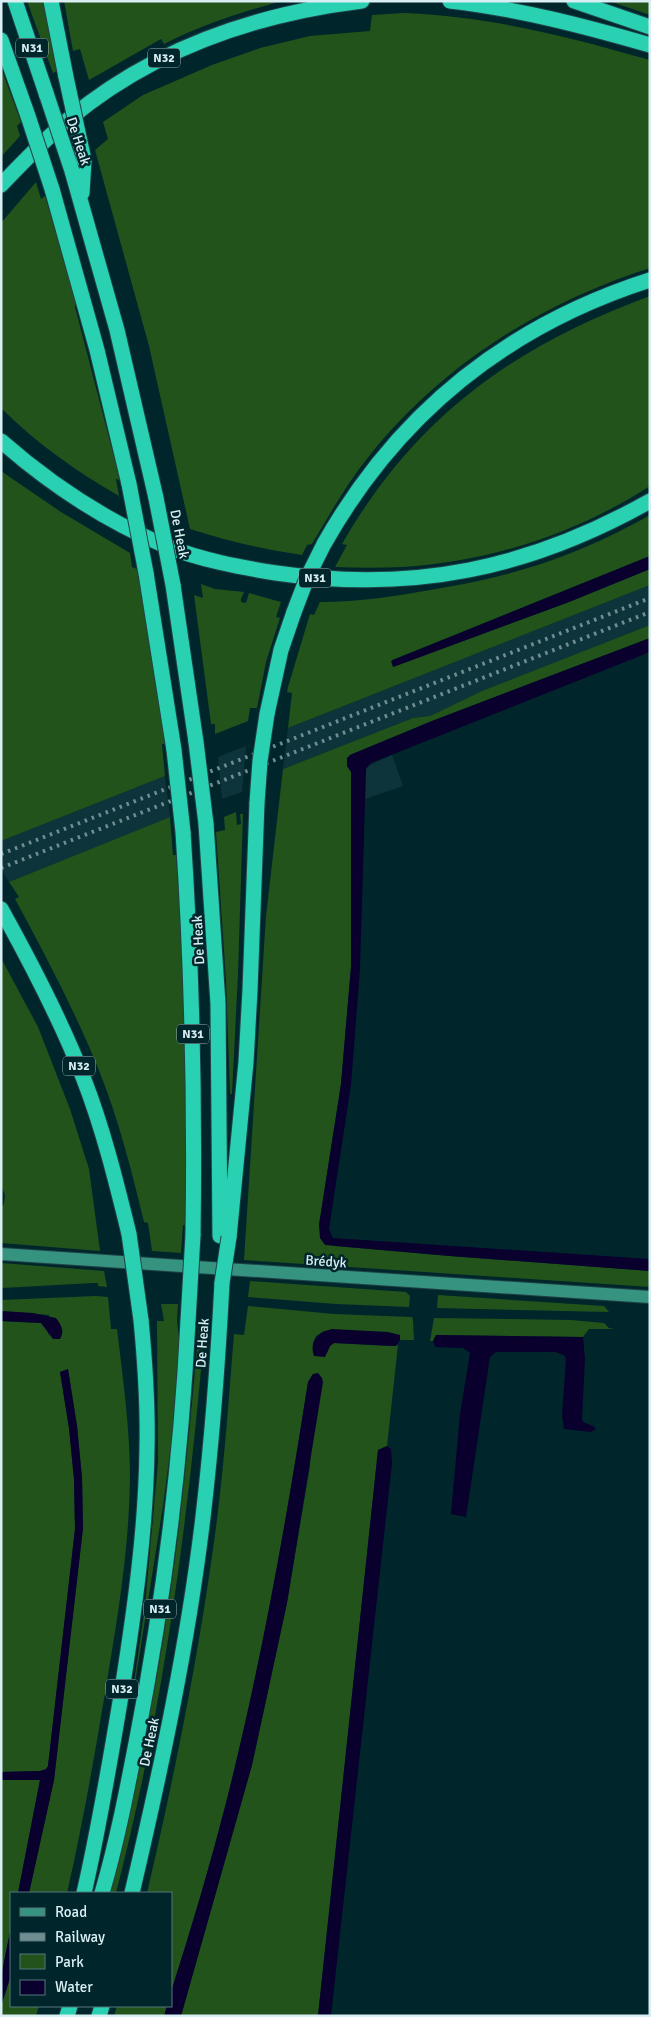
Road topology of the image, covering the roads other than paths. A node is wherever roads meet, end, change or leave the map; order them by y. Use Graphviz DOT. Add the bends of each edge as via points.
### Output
graph roads {
  1 [pos="16,1"];
  2 [pos="51,1"];
  3 [pos="362,1"];
  4 [pos="450,1"];
  5 [pos="574,1"];
  6 [pos="650,27"];
  7 [pos="1,40"];
  8 [pos="650,45"];
  9 [pos="1,185"];
  10 [pos="82,205"];
  11 [pos="650,280"];
  12 [pos="1,441"];
  13 [pos="650,501"];
  14 [pos="1,909"];
  15 [pos="224,1236"];
  16 [pos="1,1254"];
  17 [pos="650,1297"];
  18 [pos="84,1892"];
  19 [pos="102,1892"];
  20 [pos="132,1892"];
  1 -- 10 [label="highway, De Heak / N31, bridge"];
  2 -- 10 [label="highway, N31, bridge" via="84,160"];
  3 -- 9 [label="highway, N32" via="253,22 216,34 148,66 70,118"];
  4 -- 8 [label="highway" via="516,10"];
  5 -- 6 [label="highway"];
  7 -- 19 [label="highway, De Heak / N31, bridge" via="52,189 95,341 129,484 174,750 183,832 193,1013 193,1235 184,1407 156,1632 124,1806"];
  10 -- 15 [label="highway, De Heak / N31, bridge" via="117,330 156,498 174,585 196,742 206,824 218,1004"];
  11 -- 15 [label="highway, N31, bridge" via="591,302 536,329 449,388 378,463 350,501 307,578 281,650 260,761 246,1054"];
  12 -- 13 [label="highway, N31" via="73,496 166,546 254,569 331,580 404,580 478,569 585,535"];
  14 -- 18 [label="highway, N32, bridge" via="53,1007 83,1077 108,1151 129,1234 145,1363 147,1448 140,1558 112,1748"];
  15 -- 20 [label="highway, De Heak / N31, bridge" via="203,1518 169,1728"];
  16 -- 17 [label="street, Brédyk"];
}
